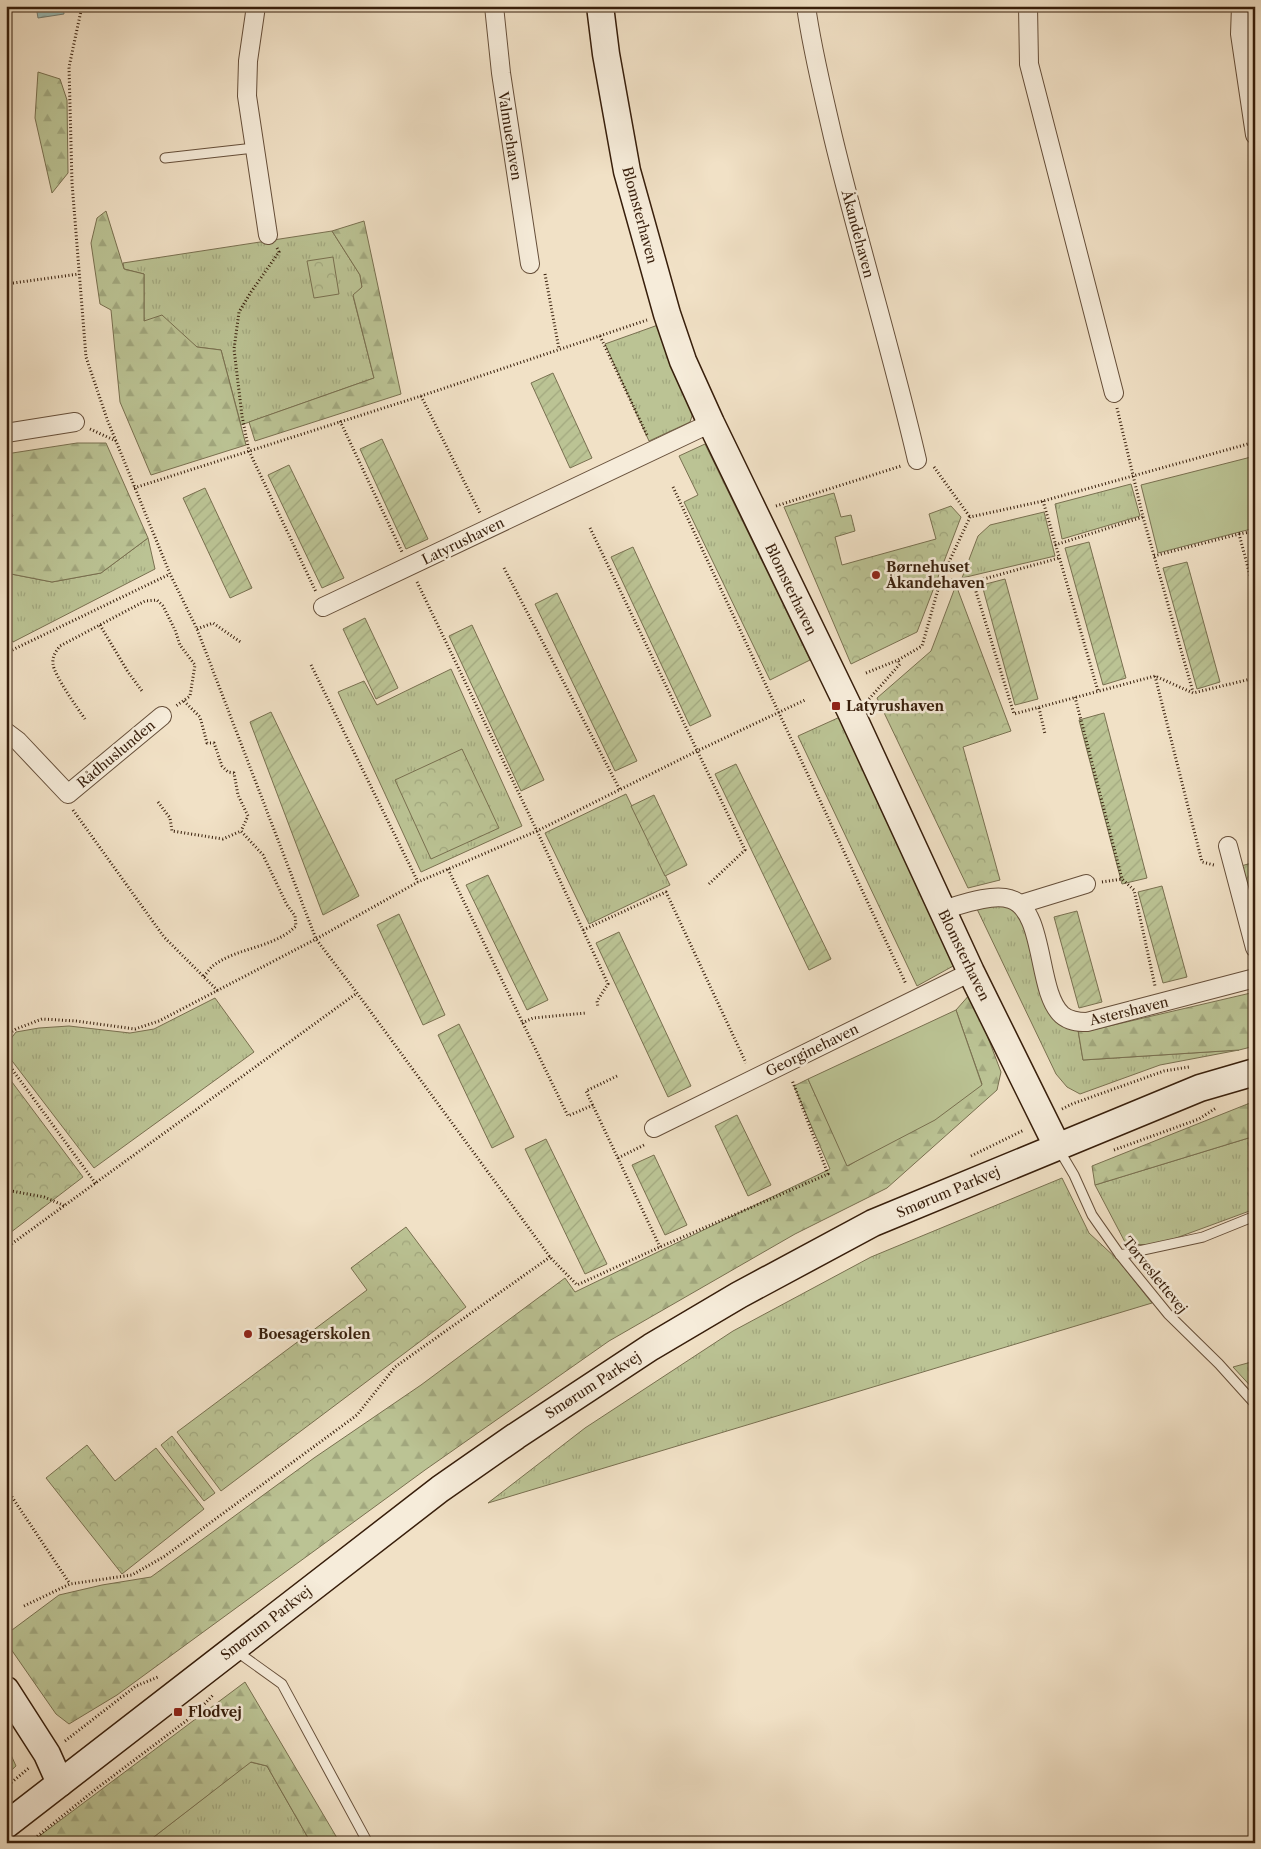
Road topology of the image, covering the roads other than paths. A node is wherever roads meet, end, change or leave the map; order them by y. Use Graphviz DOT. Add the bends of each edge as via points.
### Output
graph roads {
  1 [pos="256,6"];
  2 [pos="494,6"];
  3 [pos="600,6"];
  4 [pos="806,6"];
  5 [pos="1028,6"];
  6 [pos="1241,6"];
  7 [pos="1255,135"];
  8 [pos="254,148"];
  9 [pos="165,158"];
  10 [pos="268,235"];
  11 [pos="530,264"];
  12 [pos="1114,393"];
  13 [pos="75,422"];
  14 [pos="711,423"];
  15 [pos="6,433"];
  16 [pos="917,460"];
  17 [pos="323,607"];
  18 [pos="162,716"];
  19 [pos="6,732"];
  20 [pos="1228,846"];
  21 [pos="1086,884"];
  22 [pos="1021,904"];
  23 [pos="942,910"];
  24 [pos="1255,948"];
  25 [pos="971,972"];
  26 [pos="1255,978"];
  27 [pos="1255,1072"];
  28 [pos="654,1128"];
  29 [pos="1057,1146"];
  30 [pos="1255,1216"];
  31 [pos="1120,1255"];
  32 [pos="1255,1404"];
  33 [pos="233,1649"];
  34 [pos="6,1690"];
  35 [pos="60,1783"];
  36 [pos="6,1825"];
  37 [pos="368,1843"];
  1 -- 8 [label="street" via="247,96"];
  2 -- 11 [label="street, Valmuehaven"];
  3 -- 14 [label="street, Blomsterhaven" via="627,171 667,314 683,361"];
  4 -- 16 [label="street, Åkandehaven" via="812,50 847,194"];
  5 -- 12 [label="street" via="1029,64"];
  6 -- 7 [label="street" via="1240,34"];
  8 -- 9 [label="lane"];
  8 -- 10 [label="street"];
  13 -- 15 [label="street"];
  14 -- 17 [label="street, Latyrushaven"];
  14 -- 23 [label="street, Blomsterhaven" via="850,710"];
  18 -- 19 [label="street, Rådhuslunden" via="68,794"];
  20 -- 24 [label="street"];
  21 -- 22 [label="street"];
  22 -- 23 [label="street" via="1009,898 993,898"];
  22 -- 26 [label="street, Astershaven" via="1030,918 1052,1000 1061,1014 1074,1022 1087,1022"];
  23 -- 25 [label="street, Blomsterhaven"];
  25 -- 28 [label="street, Georginehaven"];
  25 -- 29 [label="street, Blomsterhaven"];
  27 -- 29 [label="street, Smørum Parkvej" via="1200,1088"];
  29 -- 31 [label="lane, Tørveslettevej" via="1092,1215"];
  29 -- 33 [label="street, Smørum Parkvej" via="873,1223 651,1347 440,1490"];
  30 -- 31 [label="lane" via="1203,1237"];
  31 -- 32 [label="lane, Tørveslettevej" via="1168,1314"];
  33 -- 35 [label="street, Smørum Parkvej"];
  33 -- 37 [label="lane" via="282,1684"];
  34 -- 35 [label="street" via="47,1754"];
  35 -- 36 [label="street, Smørum Parkvej"];
}
